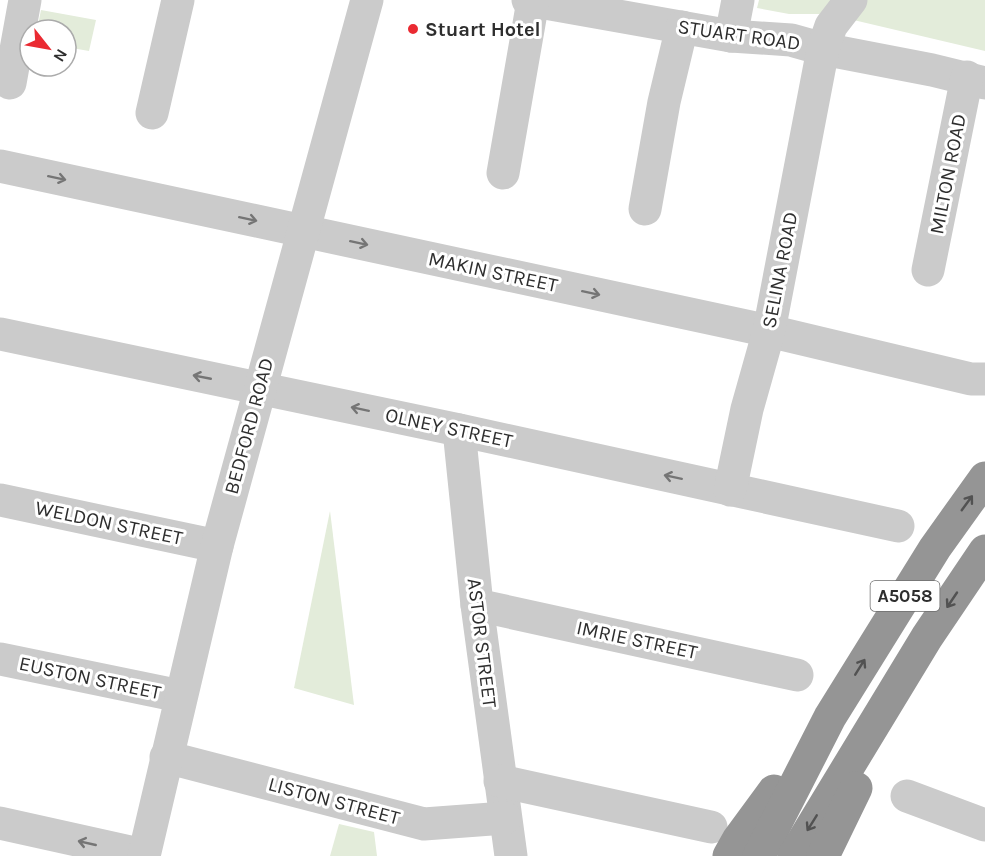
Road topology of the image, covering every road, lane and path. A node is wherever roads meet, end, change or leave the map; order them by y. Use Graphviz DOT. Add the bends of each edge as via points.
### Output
graph roads {
  1 [pos="25,0"];
  2 [pos="178,0"];
  3 [pos="367,0"];
  4 [pos="531,0"];
  5 [pos="738,0"];
  6 [pos="851,0"];
  7 [pos="682,27"];
  8 [pos="731,36"];
  9 [pos="823,49"];
  10 [pos="976,80"];
  11 [pos="10,83"];
  12 [pos="152,113"];
  13 [pos="0,166"];
  14 [pos="503,173"];
  15 [pos="645,208"];
  16 [pos="302,231"];
  17 [pos="928,270"];
  18 [pos="769,331"];
  19 [pos="0,334"];
  20 [pos="985,379"];
  21 [pos="260,388"];
  22 [pos="459,430"];
  23 [pos="985,478"];
  24 [pos="730,490"];
  25 [pos="0,500"];
  26 [pos="898,526"];
  27 [pos="217,546"];
  28 [pos="985,551"];
  29 [pos="477,605"];
  30 [pos="0,659"];
  31 [pos="796,675"];
  32 [pos="180,696"];
  33 [pos="830,717"];
  34 [pos="878,721"];
  35 [pos="166,757"];
  36 [pos="500,781"];
  37 [pos="907,796"];
  38 [pos="505,818"];
  39 [pos="0,823"];
  40 [pos="985,825"];
  41 [pos="711,826"];
  42 [pos="144,856"];
  43 [pos="511,856"];
  44 [pos="729,856"];
  45 [pos="759,856"];
  46 [pos="794,856"];
  47 [pos="823,856"];
  1 -- 11 [label="street"];
  2 -- 12 [label="street"];
  3 -- 16 [label="street, BEDFORD ROAD"];
  4 -- 7 [label="street, STUART ROAD"];
  4 -- 14 [label="street"];
  5 -- 8 [label="street"];
  6 -- 9 [label="street, SELINA ROAD" via="831,26"];
  7 -- 8 [label="street, STUART ROAD"];
  7 -- 15 [label="street"];
  8 -- 9 [label="street, STUART ROAD" via="791,40"];
  9 -- 10 [label="street, STUART ROAD"];
  9 -- 18 [label="street, SELINA ROAD"];
  10 -- 17 [label="street, MILTON ROAD"];
  13 -- 16 [label="street, MAKIN STREET, one-way"];
  16 -- 18 [label="street, MAKIN STREET, one-way"];
  16 -- 21 [label="street, BEDFORD ROAD"];
  18 -- 20 [label="street, MAKIN STREET"];
  18 -- 24 [label="street, SELINA ROAD"];
  21 -- 19 [label="street, OLNEY STREET, one-way"];
  22 -- 21 [label="street, OLNEY STREET, one-way"];
  21 -- 27 [label="street, BEDFORD ROAD"];
  24 -- 22 [label="street, OLNEY STREET, one-way"];
  22 -- 29 [label="street, ASTOR STREET"];
  33 -- 23 [label="highway, A5058, one-way" via="935,548"];
  24 -- 26 [label="street, OLNEY STREET"];
  25 -- 27 [label="street, WELDON STREET"];
  27 -- 32 [label="street, BEDFORD ROAD"];
  28 -- 34 [label="highway, A5058, one-way" via="927,637"];
  29 -- 31 [label="street, IMRIE STREET"];
  29 -- 36 [label="street, ASTOR STREET"];
  30 -- 32 [label="street, EUSTON STREET"];
  32 -- 35 [label="street, BEDFORD ROAD"];
  33 -- 44 [label="highway"];
  33 -- 45 [label="highway, A5058"];
  34 -- 46 [label="highway, A5058, one-way"];
  34 -- 47 [label="highway" via="861,779"];
  35 -- 38 [label="street, LISTON STREET" via="424,824"];
  35 -- 42 [label="street, BEDFORD ROAD"];
  36 -- 38 [label="street, ASTOR STREET"];
  36 -- 41 [label="street"];
  37 -- 40 [label="street"];
  38 -- 43 [label="street, ASTOR STREET"];
  42 -- 39 [label="street, one-way"];
}
